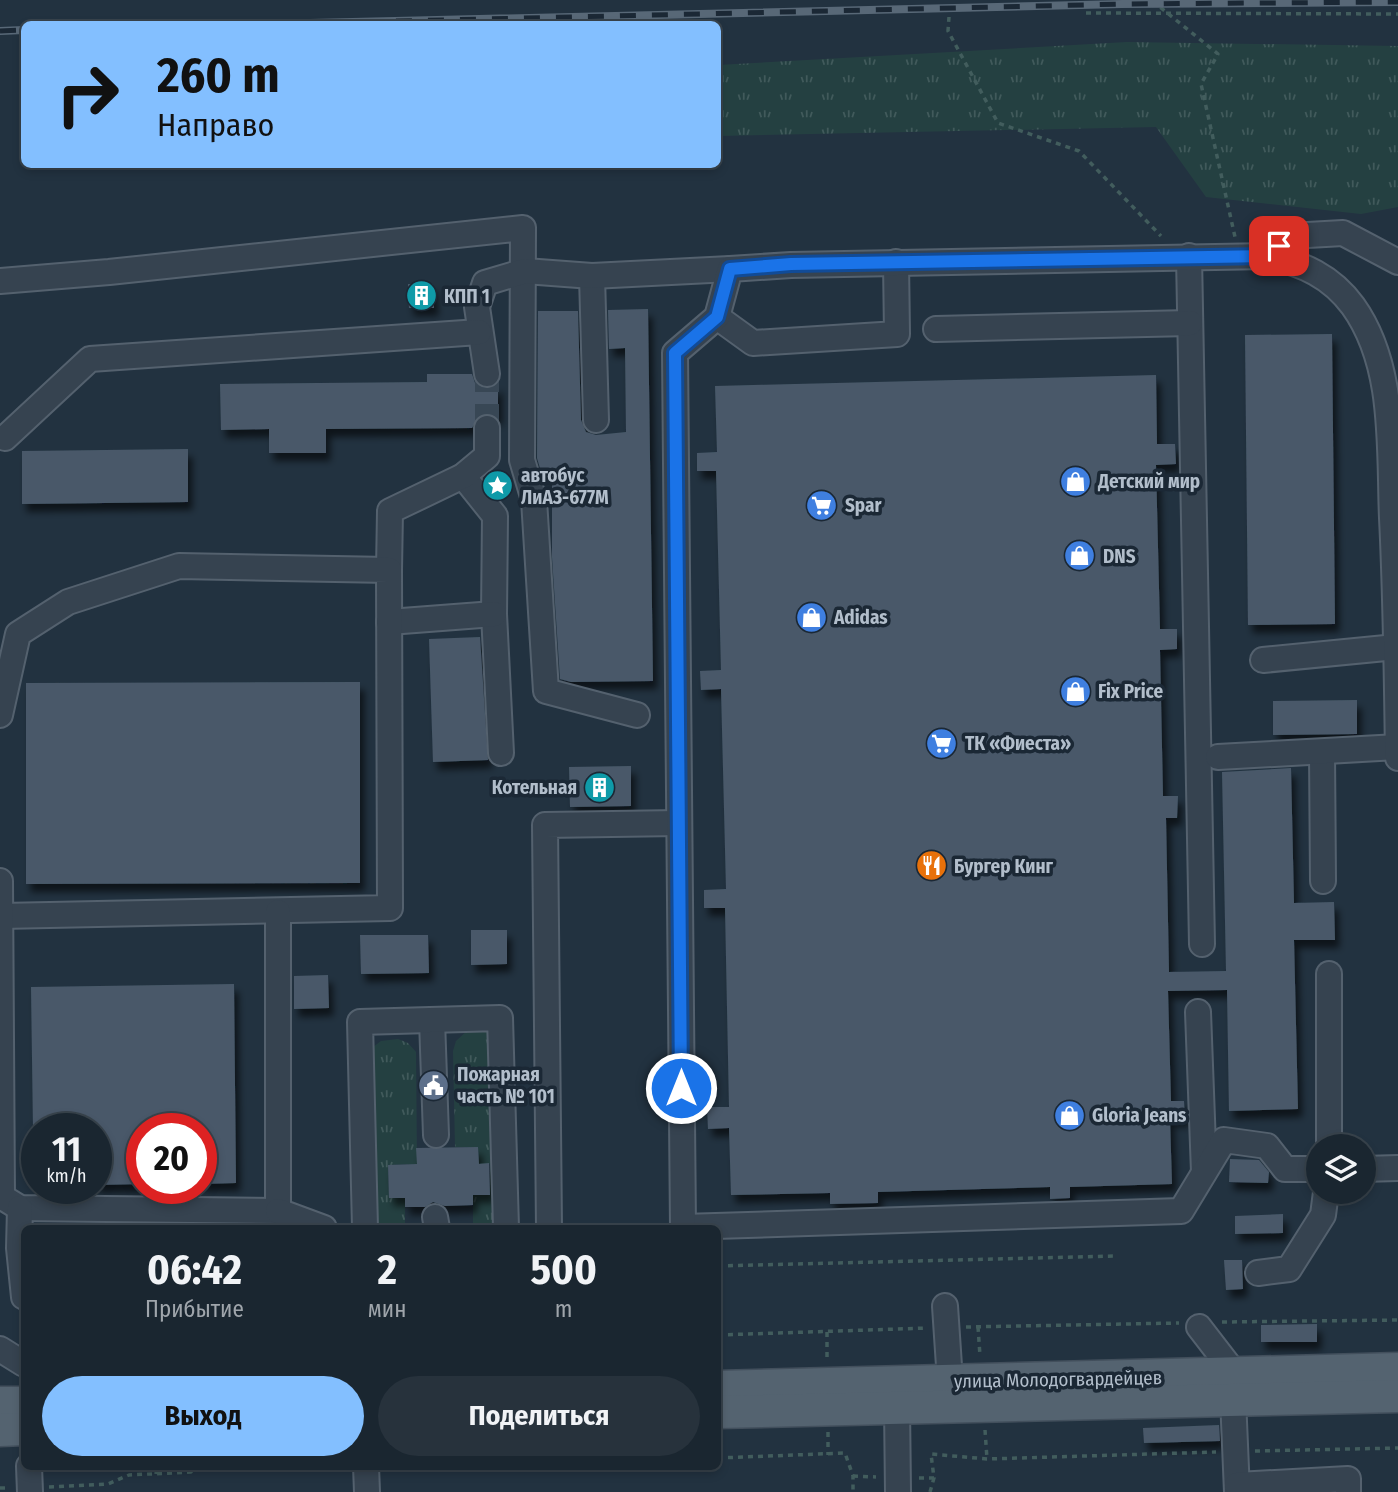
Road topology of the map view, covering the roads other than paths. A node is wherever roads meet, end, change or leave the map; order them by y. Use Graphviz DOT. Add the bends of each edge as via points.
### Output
graph roads {
  1 [pos="1181,256"];
  2 [pos="1268,256"];
  3 [pos="896,262"];
  4 [pos="1398,262"];
  5 [pos="730,269"];
  6 [pos="525,271"];
  7 [pos="592,276"];
  8 [pos="0,281"];
  9 [pos="717,317"];
  10 [pos="1190,323"];
  11 [pos="936,329"];
  12 [pos="479,332"];
  13 [pos="487,374"];
  14 [pos="596,420"];
  15 [pos="1398,421"];
  16 [pos="487,428"];
  17 [pos="5,438"];
  18 [pos="1394,444"];
  19 [pos="463,477"];
  20 [pos="389,570"];
  21 [pos="494,614"];
  22 [pos="389,622"];
  23 [pos="1397,636"];
  24 [pos="1263,660"];
  25 [pos="0,715"];
  26 [pos="637,715"];
  27 [pos="1398,747"];
  28 [pos="1322,752"];
  29 [pos="501,753"];
  30 [pos="1217,757"];
  31 [pos="1398,758"];
  32 [pos="679,823"];
  33 [pos="0,881"];
  34 [pos="1323,881"];
  35 [pos="278,912"];
  36 [pos="1,916"];
  37 [pos="1202,944"];
  38 [pos="1329,974"];
  39 [pos="1198,1012"];
  40 [pos="432,1020"];
  41 [pos="1329,1134"];
  42 [pos="436,1135"];
  43 [pos="1398,1168"];
  44 [pos="1306,1169"];
  45 [pos="1376,1169"];
  46 [pos="1205,1172"];
  47 [pos="1324,1204"];
  48 [pos="20,1208"];
  49 [pos="278,1211"];
  50 [pos="87,1219"];
  51 [pos="316,1225"];
  52 [pos="365,1225"];
  53 [pos="506,1225"];
  54 [pos="549,1225"];
  55 [pos="683,1225"];
  56 [pos="721,1227"];
  57 [pos="21,1268"];
  58 [pos="1258,1273"];
  59 [pos="945,1317"];
  60 [pos="1198,1324"];
  61 [pos="0,1349"];
  62 [pos="21,1362"];
  63 [pos="1398,1369"];
  64 [pos="950,1381"];
  65 [pos="1234,1386"];
  66 [pos="721,1387"];
  67 [pos="896,1394"];
  68 [pos="1398,1396"];
  69 [pos="0,1403"];
  70 [pos="21,1403"];
  71 [pos="721,1412"];
  72 [pos="21,1429"];
  73 [pos="0,1430"];
  74 [pos="1237,1488"];
  75 [pos="898,1492"];
  76 [pos="1348,1492"];
  1 -- 2 [label="street"];
  1 -- 3 [label="street"];
  1 -- 10 [label="street"];
  2 -- 4 [label="street" via="1290,236 1343,233"];
  2 -- 18 [label="street" via="1301,264 1327,279 1353,306 1371,338"];
  3 -- 5 [label="street"];
  3 -- 9 [label="street" via="897,334 753,343"];
  5 -- 7 [label="street"];
  5 -- 9 [label="street"];
  6 -- 7 [label="street"];
  6 -- 8 [label="street" via="523,228"];
  6 -- 12 [label="street" via="485,284 477,307"];
  6 -- 26 [label="street" via="522,460 534,500 546,691"];
  7 -- 14 [label="street"];
  9 -- 32 [label="street" via="675,353"];
  10 -- 11 [label="street"];
  10 -- 37 [label="street"];
  12 -- 13 [label="street"];
  12 -- 17 [label="street" via="90,359"];
  15 -- 18 [label="street"];
  16 -- 19 [label="street" via="487,456"];
  18 -- 23 [label="street"];
  19 -- 20 [label="street" via="390,511"];
  19 -- 21 [label="street" via="495,516"];
  20 -- 22 [label="street"];
  20 -- 25 [label="street" via="179,566 68,603 18,634"];
  21 -- 22 [label="street"];
  21 -- 29 [label="street"];
  22 -- 35 [label="street" via="390,908"];
  23 -- 24 [label="street"];
  23 -- 27 [label="street"];
  27 -- 28 [label="street"];
  27 -- 31 [label="street"];
  28 -- 30 [label="street"];
  28 -- 34 [label="street"];
  32 -- 54 [label="street" via="545,825"];
  32 -- 55 [label="street"];
  33 -- 36 [label="street"];
  35 -- 36 [label="street"];
  35 -- 49 [label="street"];
  36 -- 48 [label="street" via="2,1197"];
  38 -- 41 [label="street"];
  39 -- 46 [label="street"];
  40 -- 42 [label="street"];
  40 -- 52 [label="street" via="360,1022"];
  40 -- 53 [label="street" via="500,1018"];
  43 -- 45 [label="street"];
  44 -- 46 [label="street" via="1285,1169 1268,1146 1224,1140"];
  46 -- 56 [label="street" via="1181,1212"];
  47 -- 58 [label="street" via="1323,1215 1289,1269"];
  48 -- 50 [label="street"];
  48 -- 57 [label="street"];
  49 -- 50 [label="street"];
  49 -- 51 [label="street"];
  59 -- 64 [label="street"];
  60 -- 65 [label="street"];
  61 -- 62 [label="street"];
  63 -- 65 [label="main road, улица Молодогвардейцев"];
  64 -- 65 [label="main road, улица Молодогвардейцев"];
  64 -- 67 [label="main road, улица Молодогвардейцев"];
  65 -- 67 [label="main road, улица Молодогвардейцев"];
  65 -- 68 [label="main road, улица Молодогвардейцев"];
  65 -- 74 [label="street"];
  66 -- 67 [label="main road, улица Молодогвардейцев"];
  67 -- 71 [label="main road, улица Молодогвардейцев"];
  67 -- 75 [label="street"];
  69 -- 70 [label="main road"];
  72 -- 73 [label="main road"];
  74 -- 76 [label="street" via="1348,1479"];
}
